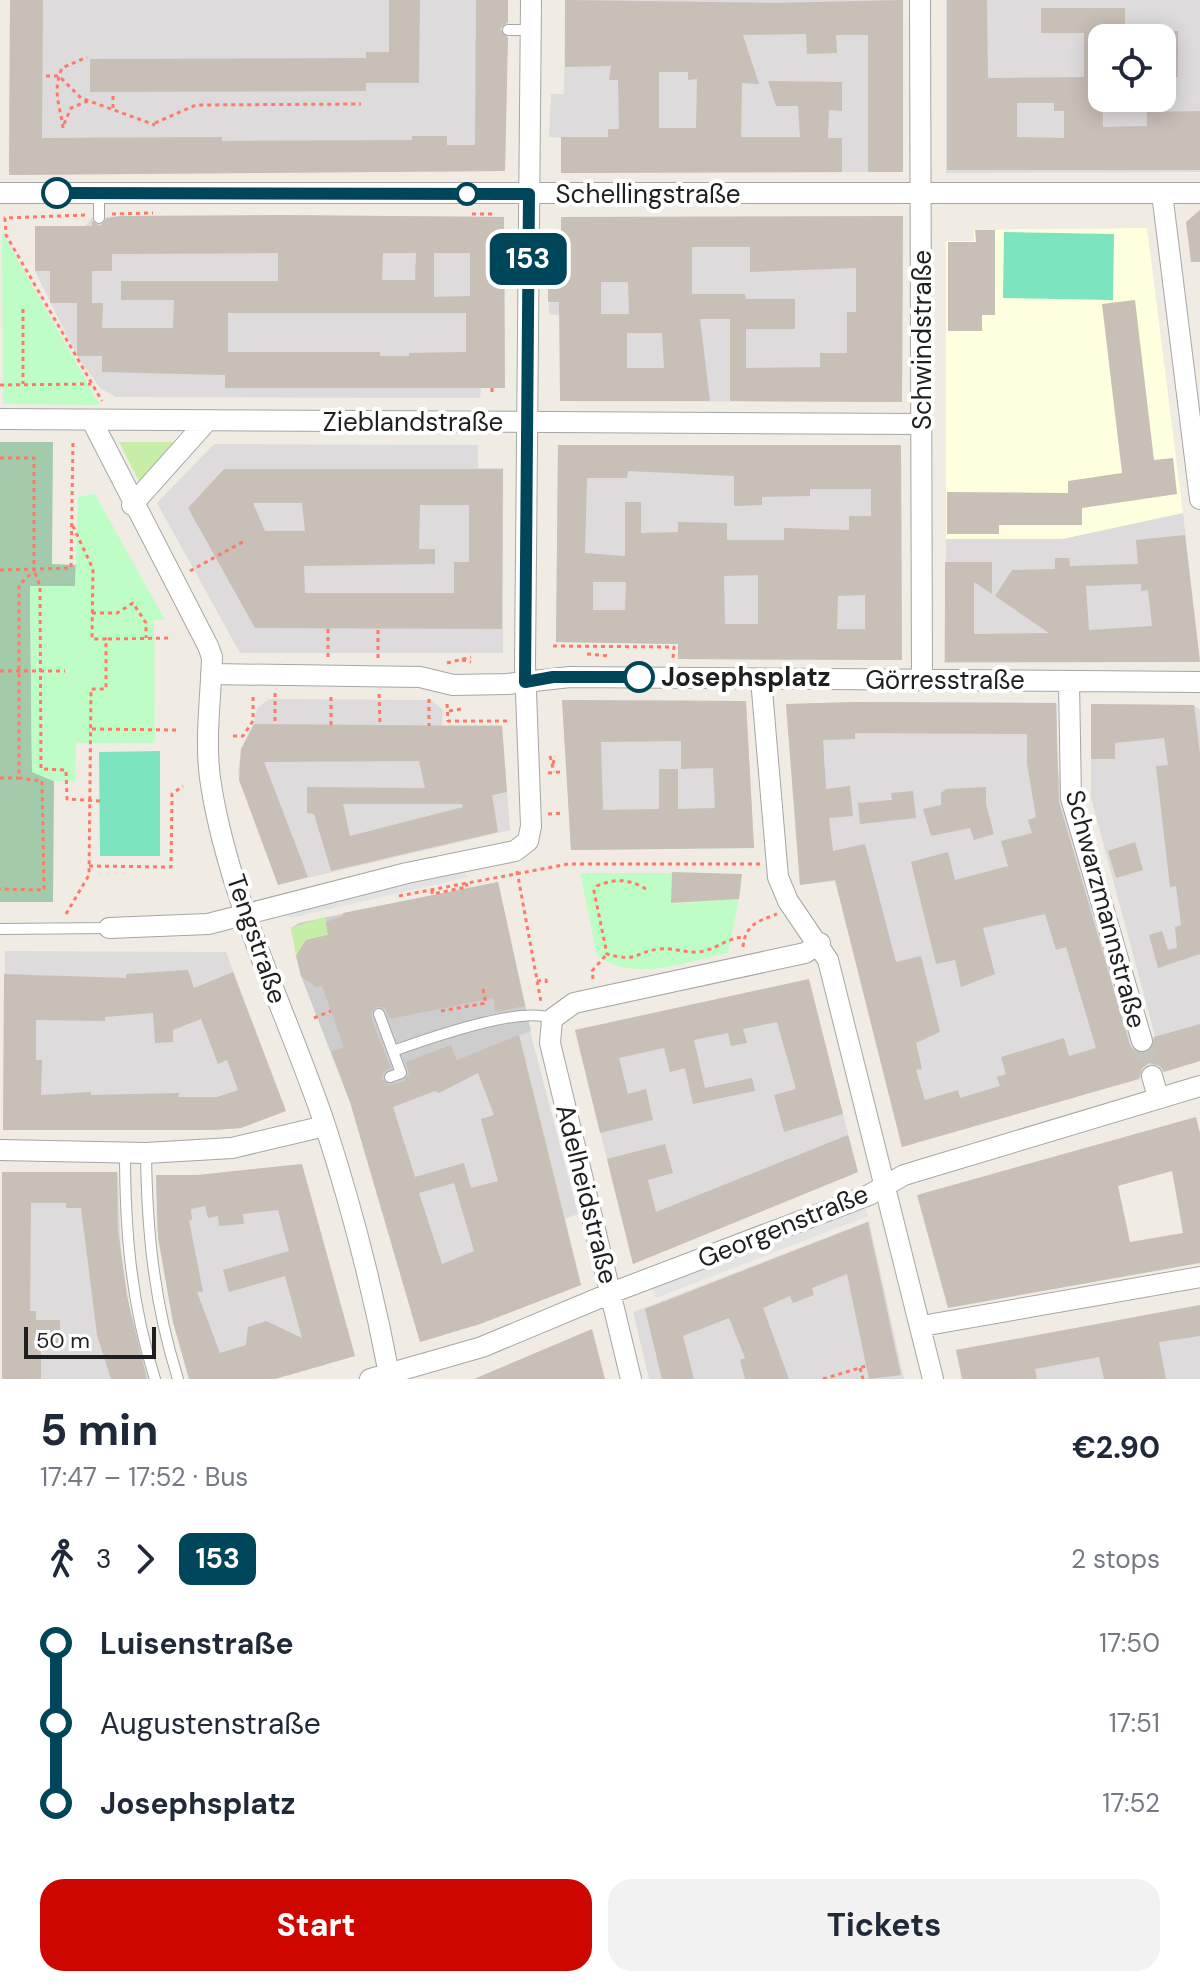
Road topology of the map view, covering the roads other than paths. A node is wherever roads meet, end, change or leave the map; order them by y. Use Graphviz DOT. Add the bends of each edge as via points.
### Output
graph roads {
  1 [pos="531,0"];
  2 [pos="920,0"];
  3 [pos="508,30"];
  4 [pos="530,30"];
  5 [pos="922,192"];
  6 [pos="0,193"];
  7 [pos="1162,193"];
  8 [pos="1200,193"];
  9 [pos="529,194"];
  10 [pos="0,419"];
  11 [pos="82,420"];
  12 [pos="207,421"];
  13 [pos="527,423"];
  14 [pos="922,424"];
  15 [pos="1200,499"];
  16 [pos="132,505"];
  17 [pos="211,674"];
  18 [pos="761,679"];
  19 [pos="922,680"];
  20 [pos="525,682"];
  21 [pos="1069,682"];
  22 [pos="1200,682"];
  23 [pos="246,914"];
  24 [pos="109,928"];
  25 [pos="0,929"];
  26 [pos="820,943"];
  27 [pos="379,1014"];
  28 [pos="552,1015"];
  29 [pos="1142,1041"];
  30 [pos="393,1051"];
  31 [pos="1152,1076"];
  32 [pos="390,1077"];
  33 [pos="1200,1086"];
  34 [pos="1158,1097"];
  35 [pos="325,1126"];
  36 [pos="0,1150"];
  37 [pos="125,1152"];
  38 [pos="146,1153"];
  39 [pos="883,1185"];
  40 [pos="1200,1277"];
  41 [pos="611,1293"];
  42 [pos="922,1326"];
  43 [pos="383,1377"];
  44 [pos="155,1379"];
  45 [pos="178,1379"];
  46 [pos="631,1379"];
  47 [pos="933,1379"];
  1 -- 4 [label="street"];
  2 -- 5 [label="street, Schwindstraße"];
  3 -- 4 [label="lane"];
  4 -- 9 [label="street"];
  5 -- 7 [label="street, Schellingstraße"];
  5 -- 9 [label="street, Schellingstraße"];
  5 -- 14 [label="street, Schwindstraße"];
  6 -- 9 [label="street, Schellingstraße" via="99,208"];
  7 -- 8 [label="street, Schellingstraße"];
  7 -- 15 [label="street"];
  9 -- 13 [label="street"];
  10 -- 11 [label="street, Zieblandstraße"];
  11 -- 12 [label="street, Zieblandstraße"];
  11 -- 16 [label="street, Tengstraße"];
  12 -- 13 [label="street, Zieblandstraße"];
  12 -- 16 [label="street"];
  13 -- 14 [label="street, Zieblandstraße"];
  13 -- 20 [label="street"];
  14 -- 19 [label="street, Schwindstraße"];
  16 -- 17 [label="street, Tengstraße" via="208,646"];
  17 -- 20 [label="street, Görresstraße" via="420,677 453,685"];
  17 -- 23 [label="street, Tengstraße" via="210,782"];
  18 -- 19 [label="street, Görresstraße"];
  18 -- 20 [label="street, Görresstraße" via="570,677"];
  18 -- 26 [label="street" via="776,863 788,901"];
  19 -- 21 [label="street, Görresstraße"];
  20 -- 23 [label="street" via="531,826 524,846"];
  21 -- 22 [label="street, Görresstraße"];
  21 -- 29 [label="street, Schwarzmannstraße" via="1071,798"];
  23 -- 24 [label="street" via="193,927"];
  23 -- 35 [label="street, Tengstraße"];
  24 -- 25 [label="lane"];
  26 -- 28 [label="street" via="805,953 574,1003"];
  26 -- 39 [label="street"];
  27 -- 30 [label="lane"];
  28 -- 30 [label="lane" via="453,1030"];
  28 -- 41 [label="street, Adelheidstraße" via="550,1043"];
  30 -- 32 [label="lane" via="401,1073"];
  31 -- 34 [label="street"];
  33 -- 34 [label="street, Georgenstraße"];
  34 -- 39 [label="street, Georgenstraße"];
  35 -- 38 [label="street" via="232,1148"];
  35 -- 43 [label="street, Tengstraße" via="363,1259"];
  36 -- 37 [label="street"];
  37 -- 38 [label="street"];
  37 -- 44 [label="lane" via="125,1231 139,1328"];
  38 -- 45 [label="lane" via="147,1230 156,1296"];
  39 -- 41 [label="street, Georgenstraße" via="869,1195"];
  39 -- 42 [label="street"];
  40 -- 42 [label="street"];
  41 -- 43 [label="street, Georgenstraße" via="482,1347"];
  41 -- 46 [label="street, Adelheidstraße"];
  42 -- 47 [label="street"];
}
